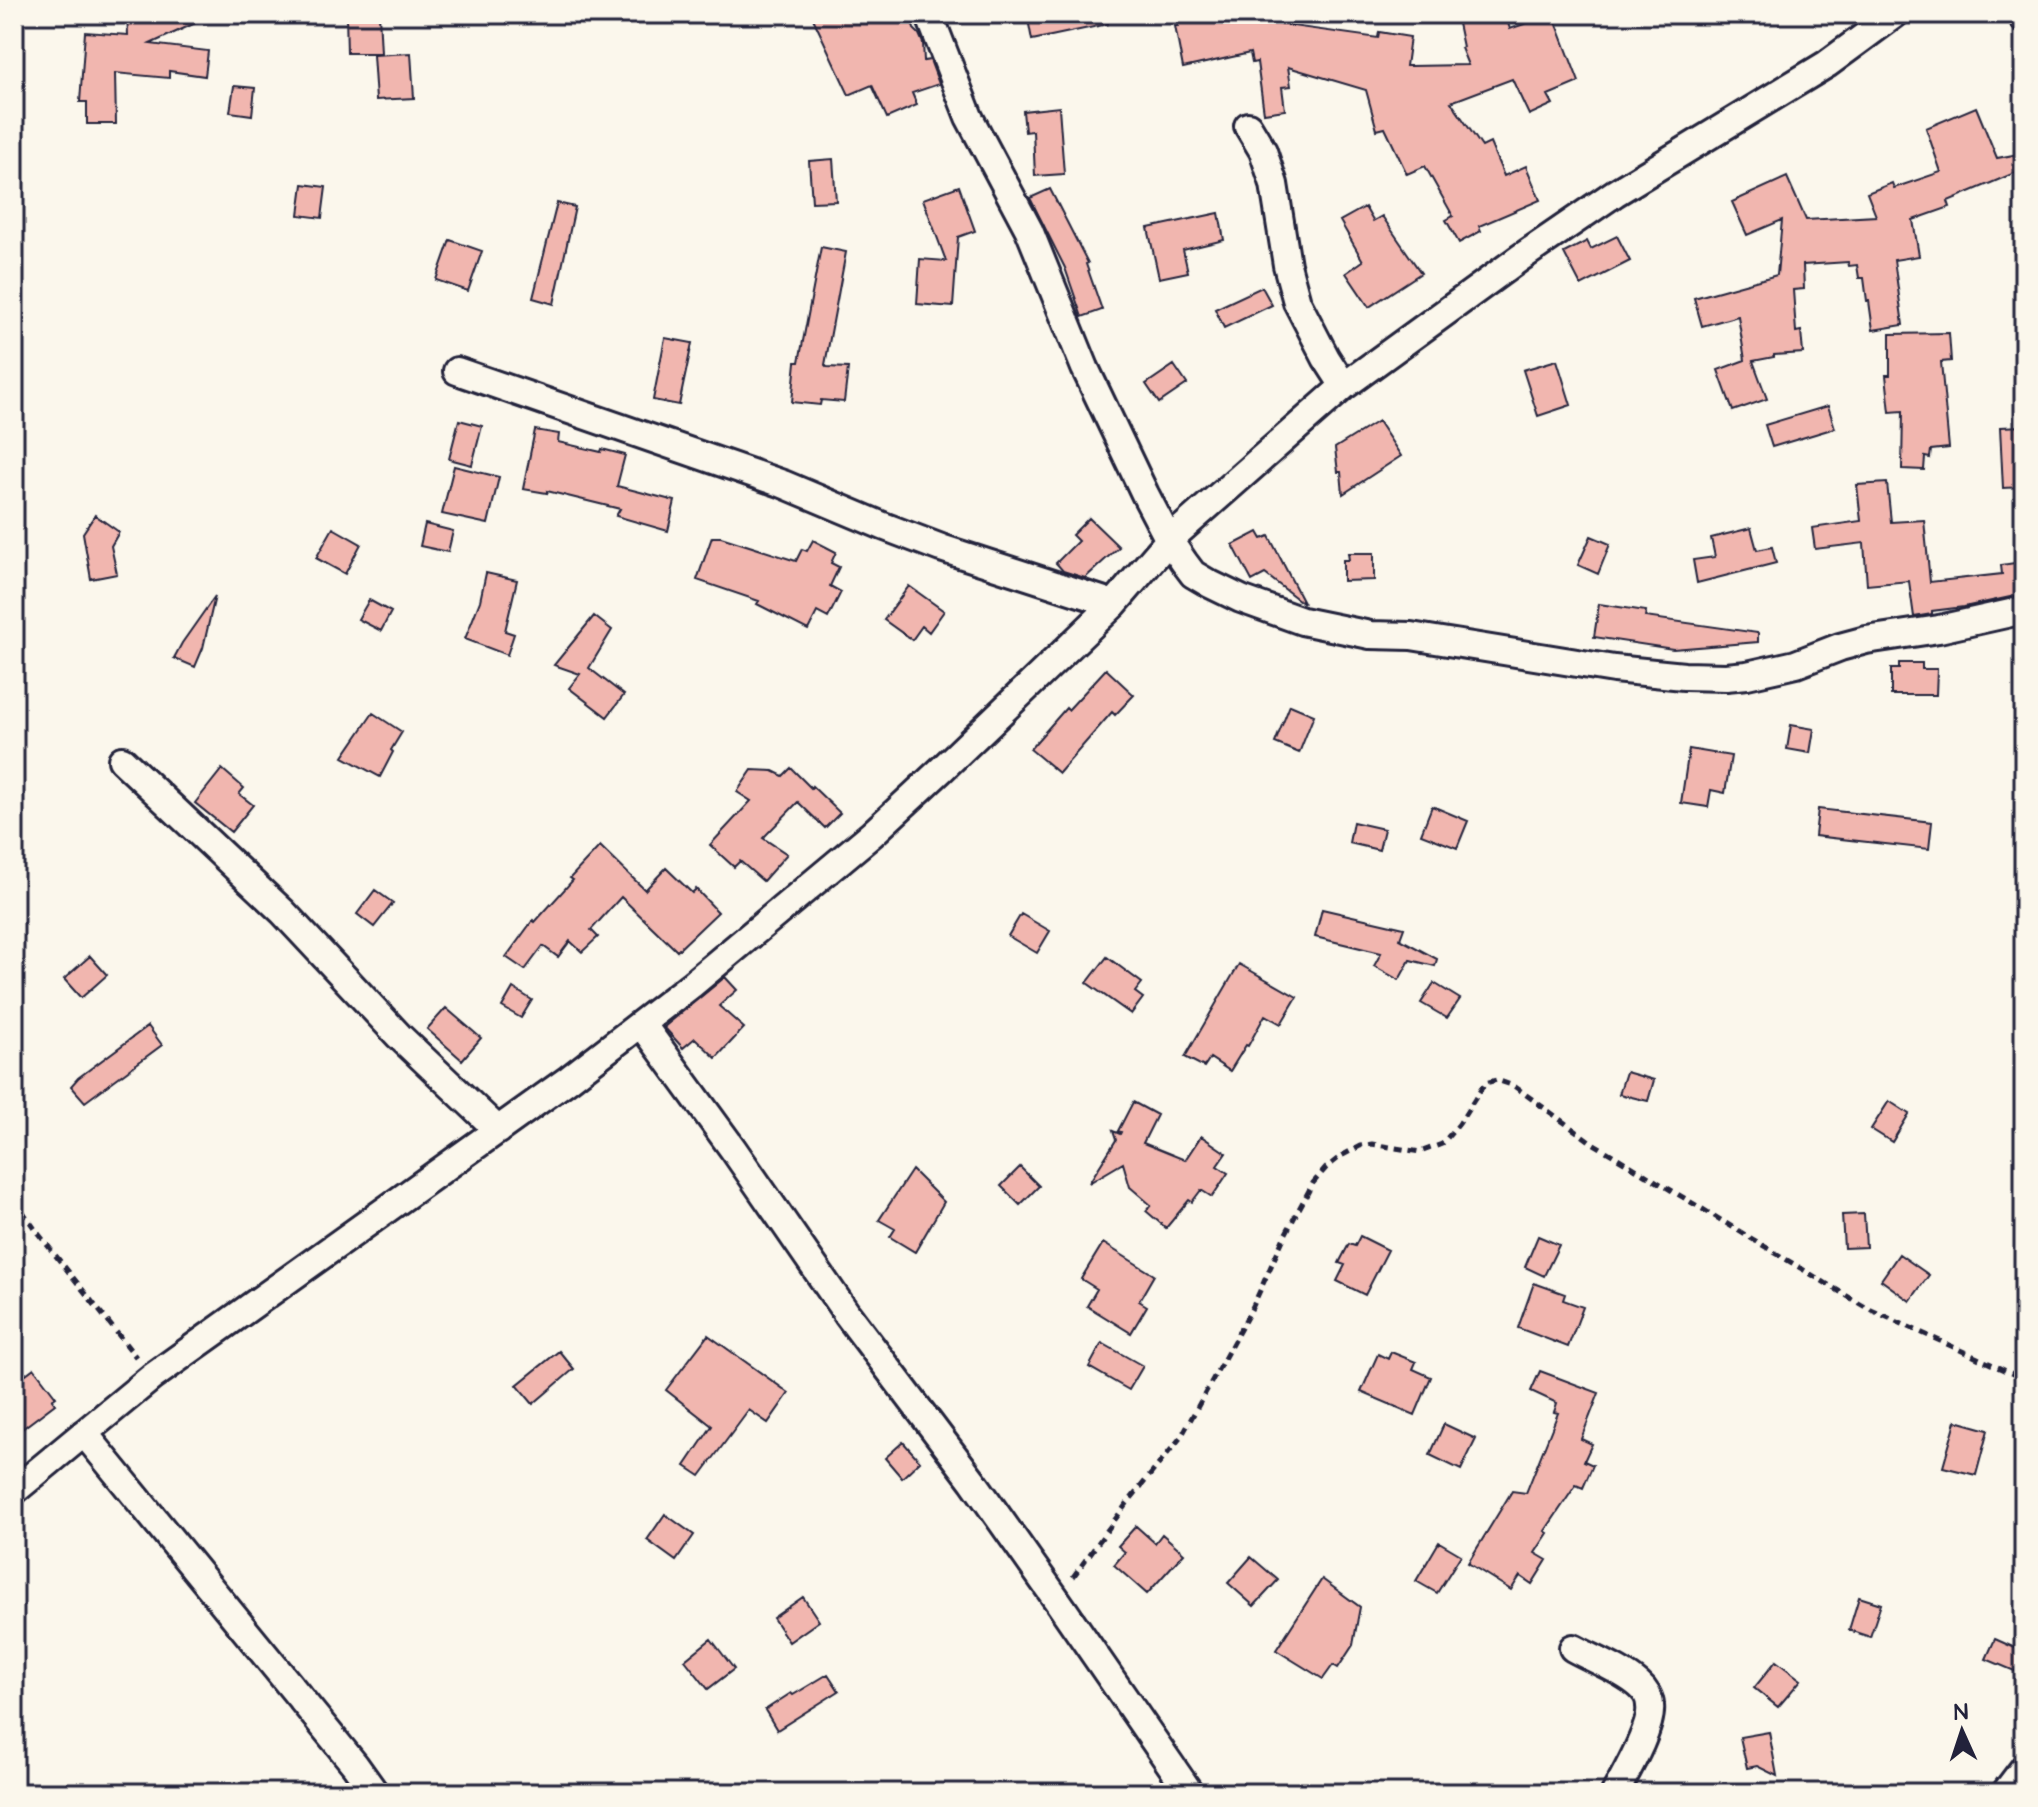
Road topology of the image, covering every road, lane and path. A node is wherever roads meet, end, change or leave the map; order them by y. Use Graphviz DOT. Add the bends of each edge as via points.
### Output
graph roads {
  1 [pos="929,14"];
  2 [pos="1895,14"];
  3 [pos="2021,14"];
  4 [pos="2024,19"];
  5 [pos="1248,126"];
  6 [pos="457,371"];
  7 [pos="1344,386"];
  8 [pos="1169,540"];
  9 [pos="1114,604"];
  10 [pos="2024,610"];
  11 [pos="122,760"];
  12 [pos="642,1024"];
  13 [pos="498,1130"];
  14 [pos="14,1199"];
  15 [pos="152,1377"];
  16 [pos="2024,1379"];
  17 [pos="84,1433"];
  18 [pos="15,1489"];
  19 [pos="1057,1600"];
  20 [pos="1573,1648"];
  21 [pos="2024,1768"];
  22 [pos="375,1793"];
  23 [pos="1190,1793"];
  24 [pos="1615,1793"];
  25 [pos="2005,1793"];
  1 -- 8 [label="street" via="969,117 1029,230 1085,368"];
  2 -- 7 [label="street" via="1827,64 1615,193"];
  3 -- 4 [label="street"];
  5 -- 7 [label="street" via="1274,184 1297,302"];
  6 -- 9 [label="street" via="783,484 941,548"];
  7 -- 8 [label="street"];
  8 -- 9 [label="street"];
  8 -- 10 [label="street" via="1193,574 1302,621 1370,635 1411,636 1684,676 1747,675 1866,640"];
  9 -- 12 [label="street" via="872,834"];
  11 -- 13 [label="street" via="283,912 399,1036"];
  12 -- 13 [label="street"];
  12 -- 19 [label="street"];
  13 -- 15 [label="street"];
  14 -- 15 [label="path"];
  15 -- 17 [label="street"];
  16 -- 19 [label="path" via="1867,1308 1591,1142 1514,1086 1492,1080 1442,1144 1420,1152 1360,1146 1313,1183 1181,1437"];
  17 -- 18 [label="street"];
  17 -- 22 [label="street"];
  19 -- 23 [label="street"];
  20 -- 24 [label="street" via="1642,1687 1651,1705 1645,1731"];
  21 -- 25 [label="street"];
}
